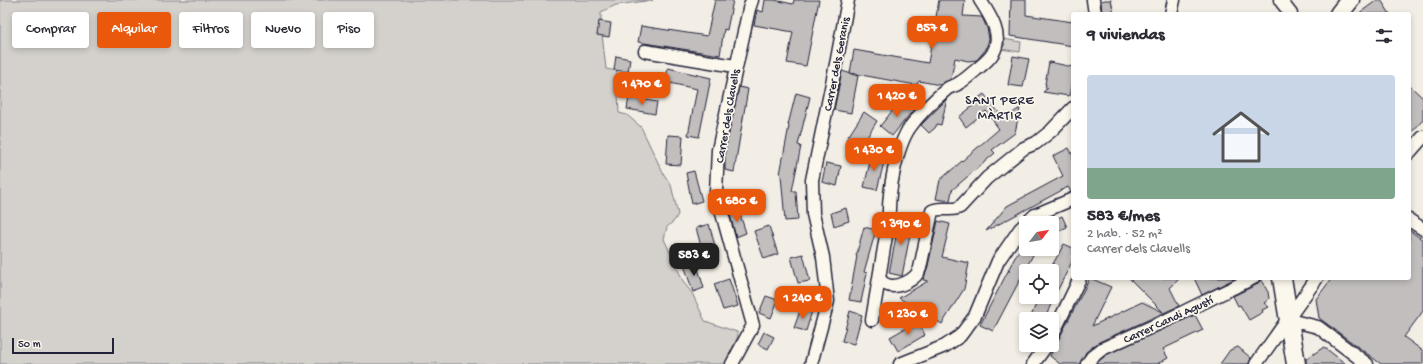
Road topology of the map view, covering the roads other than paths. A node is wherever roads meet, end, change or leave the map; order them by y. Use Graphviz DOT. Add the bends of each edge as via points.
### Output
graph roads {
  1 [pos="752,0"];
  2 [pos="848,0"];
  3 [pos="980,0"];
  4 [pos="991,0"];
  5 [pos="1093,0"];
  6 [pos="1174,0"];
  7 [pos="1280,0"];
  8 [pos="1350,0"];
  9 [pos="1095,12"];
  10 [pos="1171,12"];
  11 [pos="1289,12"];
  12 [pos="1341,12"];
  13 [pos="993,22"];
  14 [pos="645,51"];
  15 [pos="735,66"];
  16 [pos="1071,110"];
  17 [pos="1416,139"];
  18 [pos="1411,149"];
  19 [pos="1071,200"];
  20 [pos="1411,221"];
  21 [pos="1423,229"];
  22 [pos="878,278"];
  23 [pos="1079,280"];
  24 [pos="1248,280"];
  25 [pos="1282,280"];
  26 [pos="1316,280"];
  27 [pos="872,320"];
  28 [pos="1289,320"];
  29 [pos="1059,322"];
  30 [pos="1042,352"];
  31 [pos="732,364"];
  32 [pos="811,364"];
  33 [pos="900,364"];
  34 [pos="1033,364"];
  35 [pos="1087,364"];
  36 [pos="1256,364"];
  37 [pos="1296,364"];
  38 [pos="1367,364"];
  1 -- 15 [label="street, Carrer dels Clavells"];
  2 -- 32 [label="street, Carrer dels Geranis" via="812,180 813,214 823,257 828,301"];
  3 -- 13 [label="street"];
  4 -- 13 [label="street"];
  5 -- 9 [label="street"];
  6 -- 10 [label="street"];
  7 -- 11 [label="street"];
  8 -- 12 [label="street"];
  13 -- 22 [label="street" via="997,39 993,53 958,84 949,87 922,113 901,144 896,160"];
  14 -- 15 [label="street"];
  15 -- 31 [label="street, Carrer dels Clavells" via="718,150 716,192 753,325"];
  16 -- 22 [label="street" via="1051,132 1024,148 987,178 960,207 955,210 932,211 920,268 916,275 895,286 885,284"];
  17 -- 18 [label="street"];
  19 -- 33 [label="street" via="1035,215 1020,229 998,261 975,316 960,336 945,346"];
  20 -- 21 [label="street"];
  22 -- 27 [label="street"];
  23 -- 29 [label="street"];
  24 -- 35 [label="street, Carrer Candi Agustí" via="1102,349"];
  25 -- 28 [label="street"];
  26 -- 28 [label="street"];
  28 -- 36 [label="street"];
  28 -- 37 [label="street"];
  28 -- 38 [label="street" via="1318,327"];
  30 -- 34 [label="street"];
}
